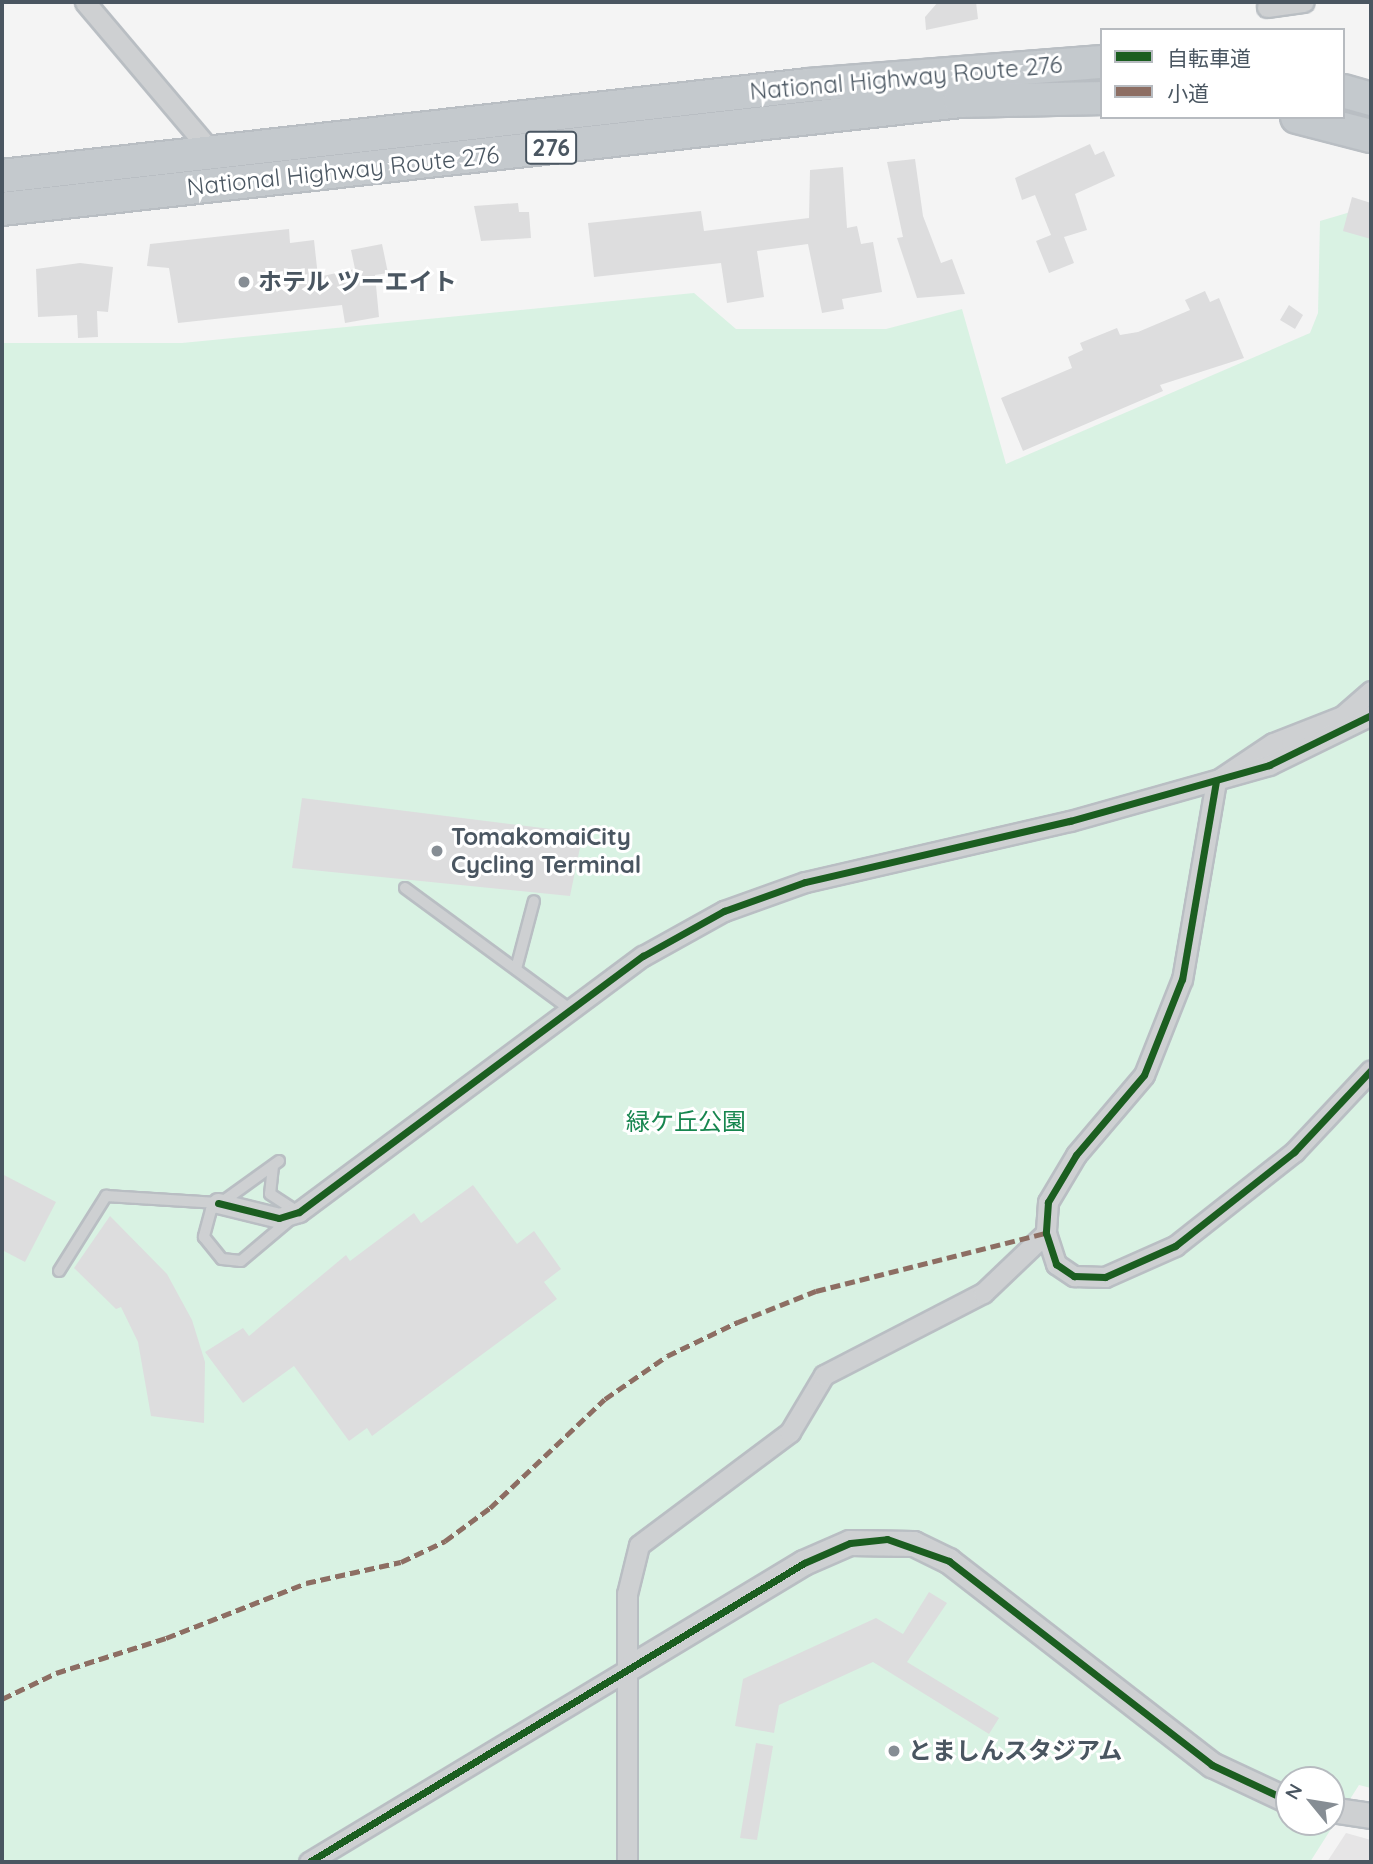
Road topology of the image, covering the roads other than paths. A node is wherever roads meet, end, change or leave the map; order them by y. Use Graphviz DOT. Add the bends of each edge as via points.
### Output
graph roads {
  1 [pos="85,2"];
  2 [pos="1304,2"];
  3 [pos="1267,7"];
  4 [pos="1100,62"];
  5 [pos="1345,92"];
  6 [pos="1100,98"];
  7 [pos="1371,99"];
  8 [pos="1305,119"];
  9 [pos="1371,136"];
  10 [pos="216,152"];
  11 [pos="2,176"];
  12 [pos="219,184"];
  13 [pos="2,209"];
  14 [pos="1371,691"];
  15 [pos="1371,715"];
  16 [pos="1216,780"];
  17 [pos="405,888"];
  18 [pos="534,901"];
  19 [pos="516,969"];
  20 [pos="571,1010"];
  21 [pos="1371,1070"];
  22 [pos="218,1203"];
  23 [pos="304,1208"];
  24 [pos="1045,1233"];
  25 [pos="60,1271"];
  26 [pos="630,1668"];
  27 [pos="1275,1794"];
  28 [pos="1345,1812"];
  29 [pos="1371,1816"];
  30 [pos="309,1862"];
  31 [pos="627,1862"];
  1 -- 10 [label="street"];
  2 -- 3 [label="street"];
  4 -- 10 [label="highway, National Highway Route 276 / 276" via="808,85"];
  5 -- 7 [label="highway"];
  6 -- 12 [label="highway, National Highway Route 276 / 276" via="960,101"];
  8 -- 9 [label="highway"];
  10 -- 11 [label="highway, National Highway Route 276 / 276"];
  10 -- 12 [label="street"];
  12 -- 13 [label="highway, National Highway Route 276 / 276"];
  14 -- 16 [label="street" via="1342,716 1273,743"];
  15 -- 16 [label="street" via="1269,765"];
  16 -- 20 [label="street" via="805,883 735,907 643,956"];
  16 -- 24 [label="street" via="1182,979 1164,1030 1144,1074 1069,1167 1048,1202"];
  17 -- 19 [label="lane"];
  18 -- 19 [label="lane"];
  19 -- 20 [label="lane"];
  20 -- 23 [label="street"];
  21 -- 24 [label="street" via="1264,1177 1174,1246 1125,1272 1074,1276 1056,1264"];
  22 -- 23 [label="street" via="279,1218"];
  22 -- 23 [label="lane" via="279,1161 268,1176 276,1202"];
  22 -- 23 [label="lane" via="205,1218 204,1237 214,1254 231,1261 250,1257"];
  22 -- 25 [label="lane" via="106,1196"];
  24 -- 26 [label="street" via="983,1293 852,1355 824,1375 790,1432 639,1545 628,1573"];
  26 -- 27 [label="street" via="804,1563 850,1543 914,1544 949,1562 1212,1765"];
  26 -- 30 [label="street"];
  26 -- 31 [label="street"];
  28 -- 29 [label="street"];
}
